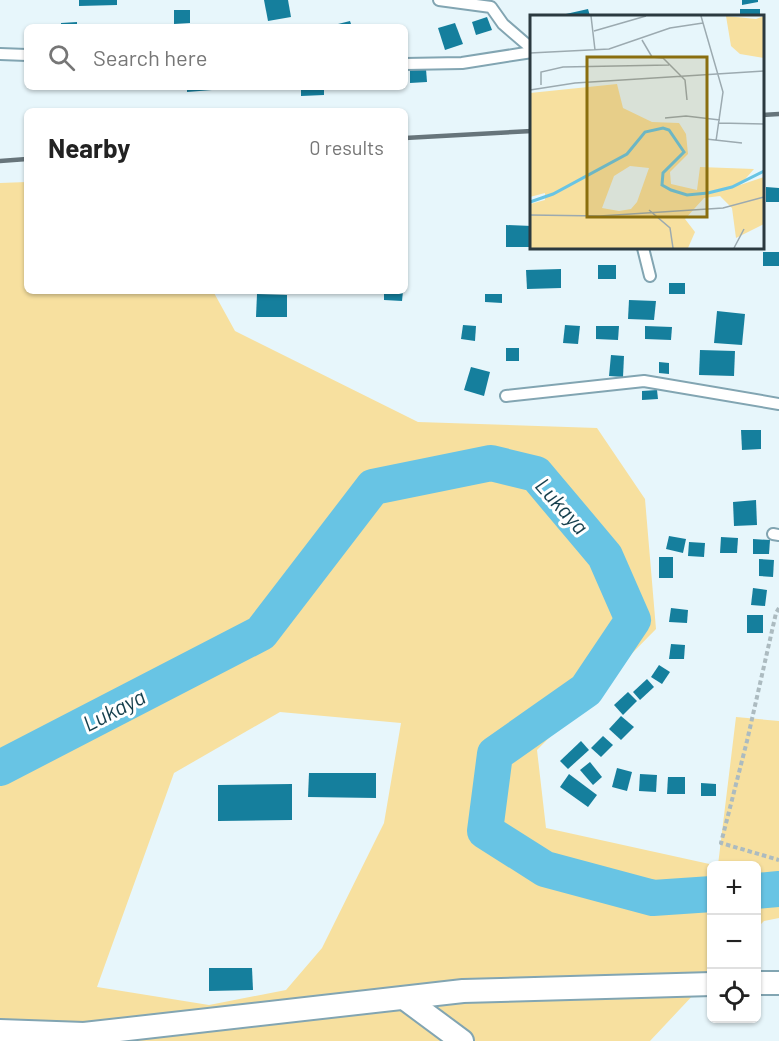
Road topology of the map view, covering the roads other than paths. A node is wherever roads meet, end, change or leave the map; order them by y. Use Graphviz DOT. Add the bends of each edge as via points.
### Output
graph roads {
  1 [pos="439,0"];
  2 [pos="530,50"];
  3 [pos="530,51"];
  4 [pos="0,54"];
  5 [pos="24,55"];
  6 [pos="408,64"];
  7 [pos="643,249"];
  8 [pos="650,276"];
  9 [pos="506,396"];
  10 [pos="779,404"];
  11 [pos="761,983"];
  12 [pos="779,983"];
  13 [pos="707,984"];
  14 [pos="404,998"];
  15 [pos="0,1031"];
  16 [pos="462,1041"];
  1 -- 2 [label="lane" via="490,7"];
  3 -- 6 [label="lane" via="462,63"];
  4 -- 5 [label="lane"];
  7 -- 8 [label="lane"];
  9 -- 10 [label="lane" via="644,381"];
  11 -- 12 [label="street"];
  13 -- 14 [label="street" via="463,991"];
  14 -- 15 [label="street" via="84,1034"];
  14 -- 16 [label="street"];
}
